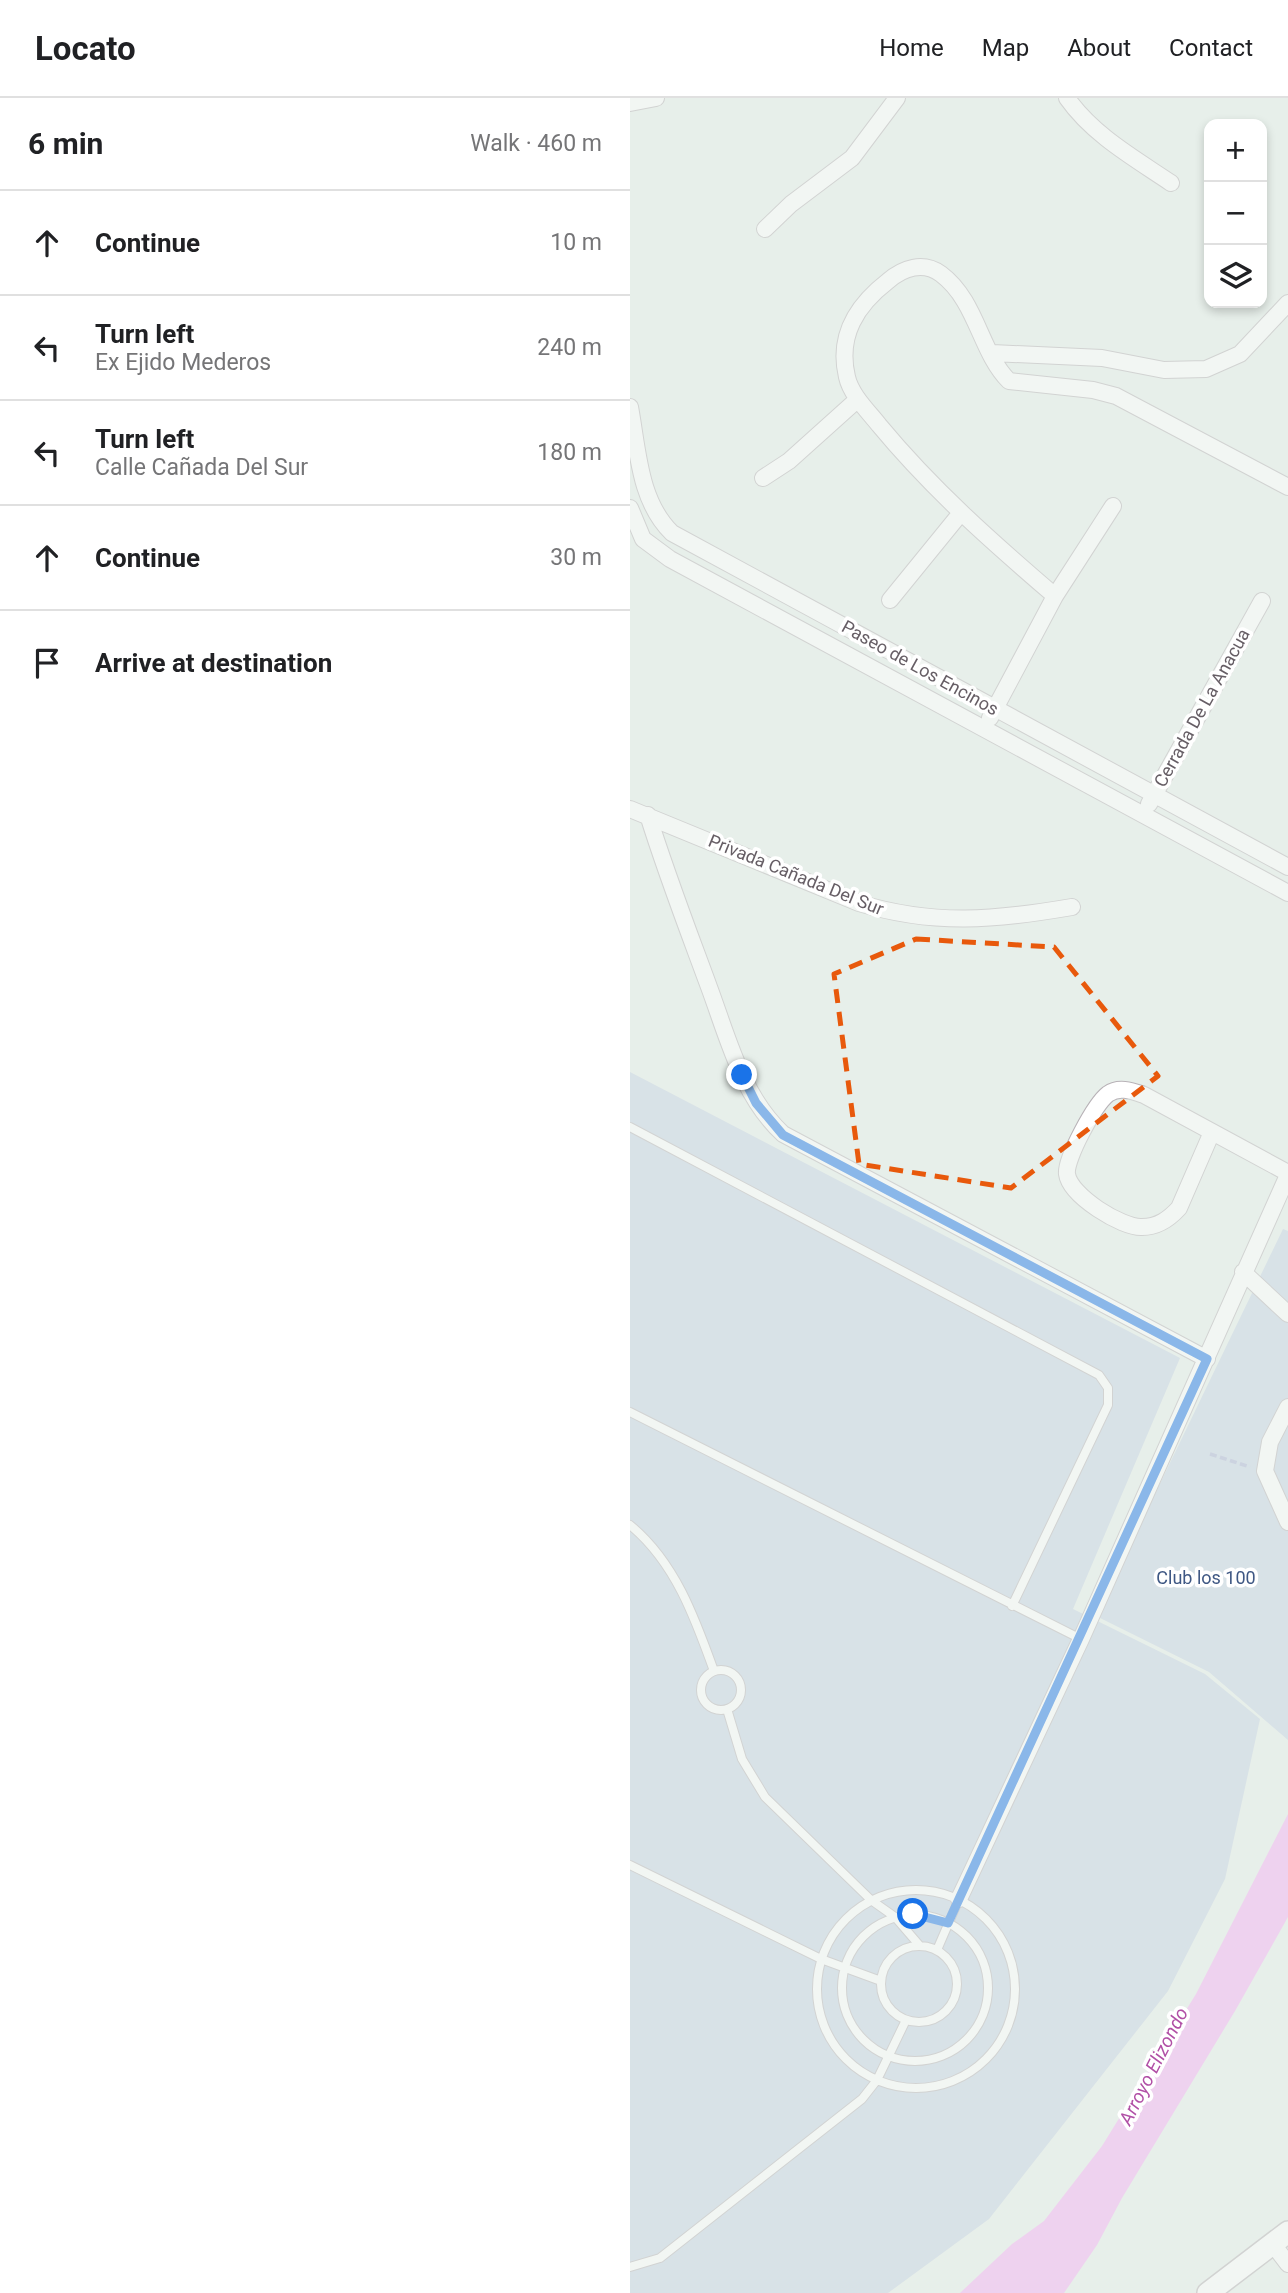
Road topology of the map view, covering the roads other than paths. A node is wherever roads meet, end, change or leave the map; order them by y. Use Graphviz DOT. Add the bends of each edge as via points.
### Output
graph roads {
  1 [pos="656,98"];
  2 [pos="897,98"];
  3 [pos="1067,98"];
  4 [pos="630,103"];
  5 [pos="1171,183"];
  6 [pos="765,229"];
  7 [pos="1288,303"];
  8 [pos="992,353"];
  9 [pos="859,400"];
  10 [pos="630,407"];
  11 [pos="763,478"];
  12 [pos="1288,487"];
  13 [pos="1113,506"];
  14 [pos="630,508"];
  15 [pos="960,514"];
  16 [pos="662,522"];
  17 [pos="633,524"];
  18 [pos="1055,596"];
  19 [pos="890,600"];
  20 [pos="1262,601"];
  21 [pos="995,709"];
  22 [pos="985,730"];
  23 [pos="1154,795"];
  24 [pos="630,808"];
  25 [pos="648,815"];
  26 [pos="1143,816"];
  27 [pos="1288,867"];
  28 [pos="1288,893"];
  29 [pos="1072,906"];
  30 [pos="630,1127"];
  31 [pos="1212,1132"];
  32 [pos="1288,1174"];
  33 [pos="1243,1272"];
  34 [pos="1288,1314"];
  35 [pos="1207,1359"];
  36 [pos="1288,1407"];
  37 [pos="630,1412"];
  38 [pos="1288,1522"];
  39 [pos="630,1525"];
  40 [pos="1012,1606"];
  41 [pos="1081,1639"];
  42 [pos="715,1671"];
  43 [pos="727,1709"];
  44 [pos="630,1866"];
  45 [pos="959,1899"];
  46 [pos="871,1900"];
  47 [pos="895,1917"];
  48 [pos="948,1923"];
  49 [pos="920,1946"];
  50 [pos="937,1950"];
  51 [pos="821,1959"];
  52 [pos="845,1968"];
  53 [pos="881,1981"];
  54 [pos="906,2020"];
  55 [pos="888,2057"];
  56 [pos="877,2080"];
  57 [pos="1280,2238"];
  58 [pos="1288,2264"];
  59 [pos="630,2267"];
  60 [pos="1208,2293"];
  1 -- 4 [label="street"];
  2 -- 6 [label="street" via="852,158"];
  3 -- 5 [label="street" via="1100,133"];
  7 -- 8 [label="street" via="1240,354 1206,369 1164,370 1102,358"];
  8 -- 9 [label="street" via="952,283 925,266 912,267 863,302 848,328 844,352 847,379"];
  8 -- 12 [label="street" via="1009,381 1116,396"];
  9 -- 11 [label="street"];
  9 -- 15 [label="street"];
  10 -- 16 [label="street, Paseo de Los Encinos" via="648,497"];
  13 -- 18 [label="street"];
  14 -- 17 [label="street, Paseo de Los Encinos"];
  15 -- 18 [label="street"];
  15 -- 19 [label="street"];
  16 -- 17 [label="street"];
  16 -- 21 [label="street, Paseo de Los Encinos" via="673,533"];
  17 -- 22 [label="street, Paseo de Los Encinos" via="643,539 670,559"];
  18 -- 21 [label="street"];
  20 -- 23 [label="street, Cerrada De La Anacua"];
  21 -- 22 [label="street"];
  21 -- 23 [label="street, Paseo de Los Encinos"];
  22 -- 26 [label="street, Paseo de Los Encinos"];
  23 -- 26 [label="street, Cerrada De La Anacua"];
  23 -- 27 [label="street, Paseo de Los Encinos"];
  24 -- 25 [label="street, Privada Cañada Del Sur"];
  25 -- 29 [label="street, Privada Cañada Del Sur" via="890,913 979,920"];
  25 -- 35 [label="street" via="742,1075 762,1112 783,1135"];
  26 -- 28 [label="street, Paseo de Los Encinos"];
  30 -- 40 [label="lane" via="1106,1382 1108,1405"];
  31 -- 31 [label="street" via="1179,1208 1153,1226 1122,1222 1076,1193 1067,1175 1069,1161 1093,1113 1115,1091 1144,1095"];
  31 -- 32 [label="street"];
  32 -- 33 [label="street"];
  33 -- 34 [label="street"];
  33 -- 35 [label="street"];
  35 -- 41 [label="street"];
  36 -- 38 [label="street" via="1269,1442 1265,1471"];
  37 -- 40 [label="lane"];
  39 -- 42 [label="lane" via="646,1538 674,1577"];
  40 -- 41 [label="lane"];
  41 -- 45 [label="street"];
  42 -- 43 [label="lane" via="703,1682 702,1695 710,1707"];
  42 -- 43 [label="lane" via="729,1671 739,1681 738,1701"];
  43 -- 46 [label="lane" via="742,1759 765,1797"];
  44 -- 51 [label="lane"];
  45 -- 46 [label="lane" via="930,1890 900,1891"];
  45 -- 48 [label="lane"];
  45 -- 56 [label="lane" via="985,1916 1004,1940 1011,1959 1016,2000 1007,2030 990,2055 966,2075 937,2086"];
  46 -- 47 [label="lane"];
  46 -- 51 [label="lane" via="841,1925"];
  47 -- 48 [label="lane" via="913,1914"];
  47 -- 49 [label="lane"];
  47 -- 52 [label="lane" via="872,1928 854,1946"];
  48 -- 50 [label="lane"];
  48 -- 55 [label="lane" via="978,1950 989,1989 986,2009 971,2035 948,2054 918,2061"];
  49 -- 50 [label="lane"];
  49 -- 53 [label="lane" via="893,1956"];
  50 -- 54 [label="lane" via="954,1969 956,1993 951,2005 931,2020"];
  51 -- 52 [label="lane"];
  51 -- 56 [label="lane" via="817,1987 820,2016 832,2042 852,2064"];
  52 -- 53 [label="lane"];
  52 -- 55 [label="lane" via="841,1991 845,2012 869,2046"];
  53 -- 54 [label="lane" via="887,2005"];
  54 -- 55 [label="lane"];
  55 -- 56 [label="lane"];
  56 -- 59 [label="lane" via="840,2118 660,2258"];
  57 -- 58 [label="street"];
  57 -- 60 [label="street"];
}
